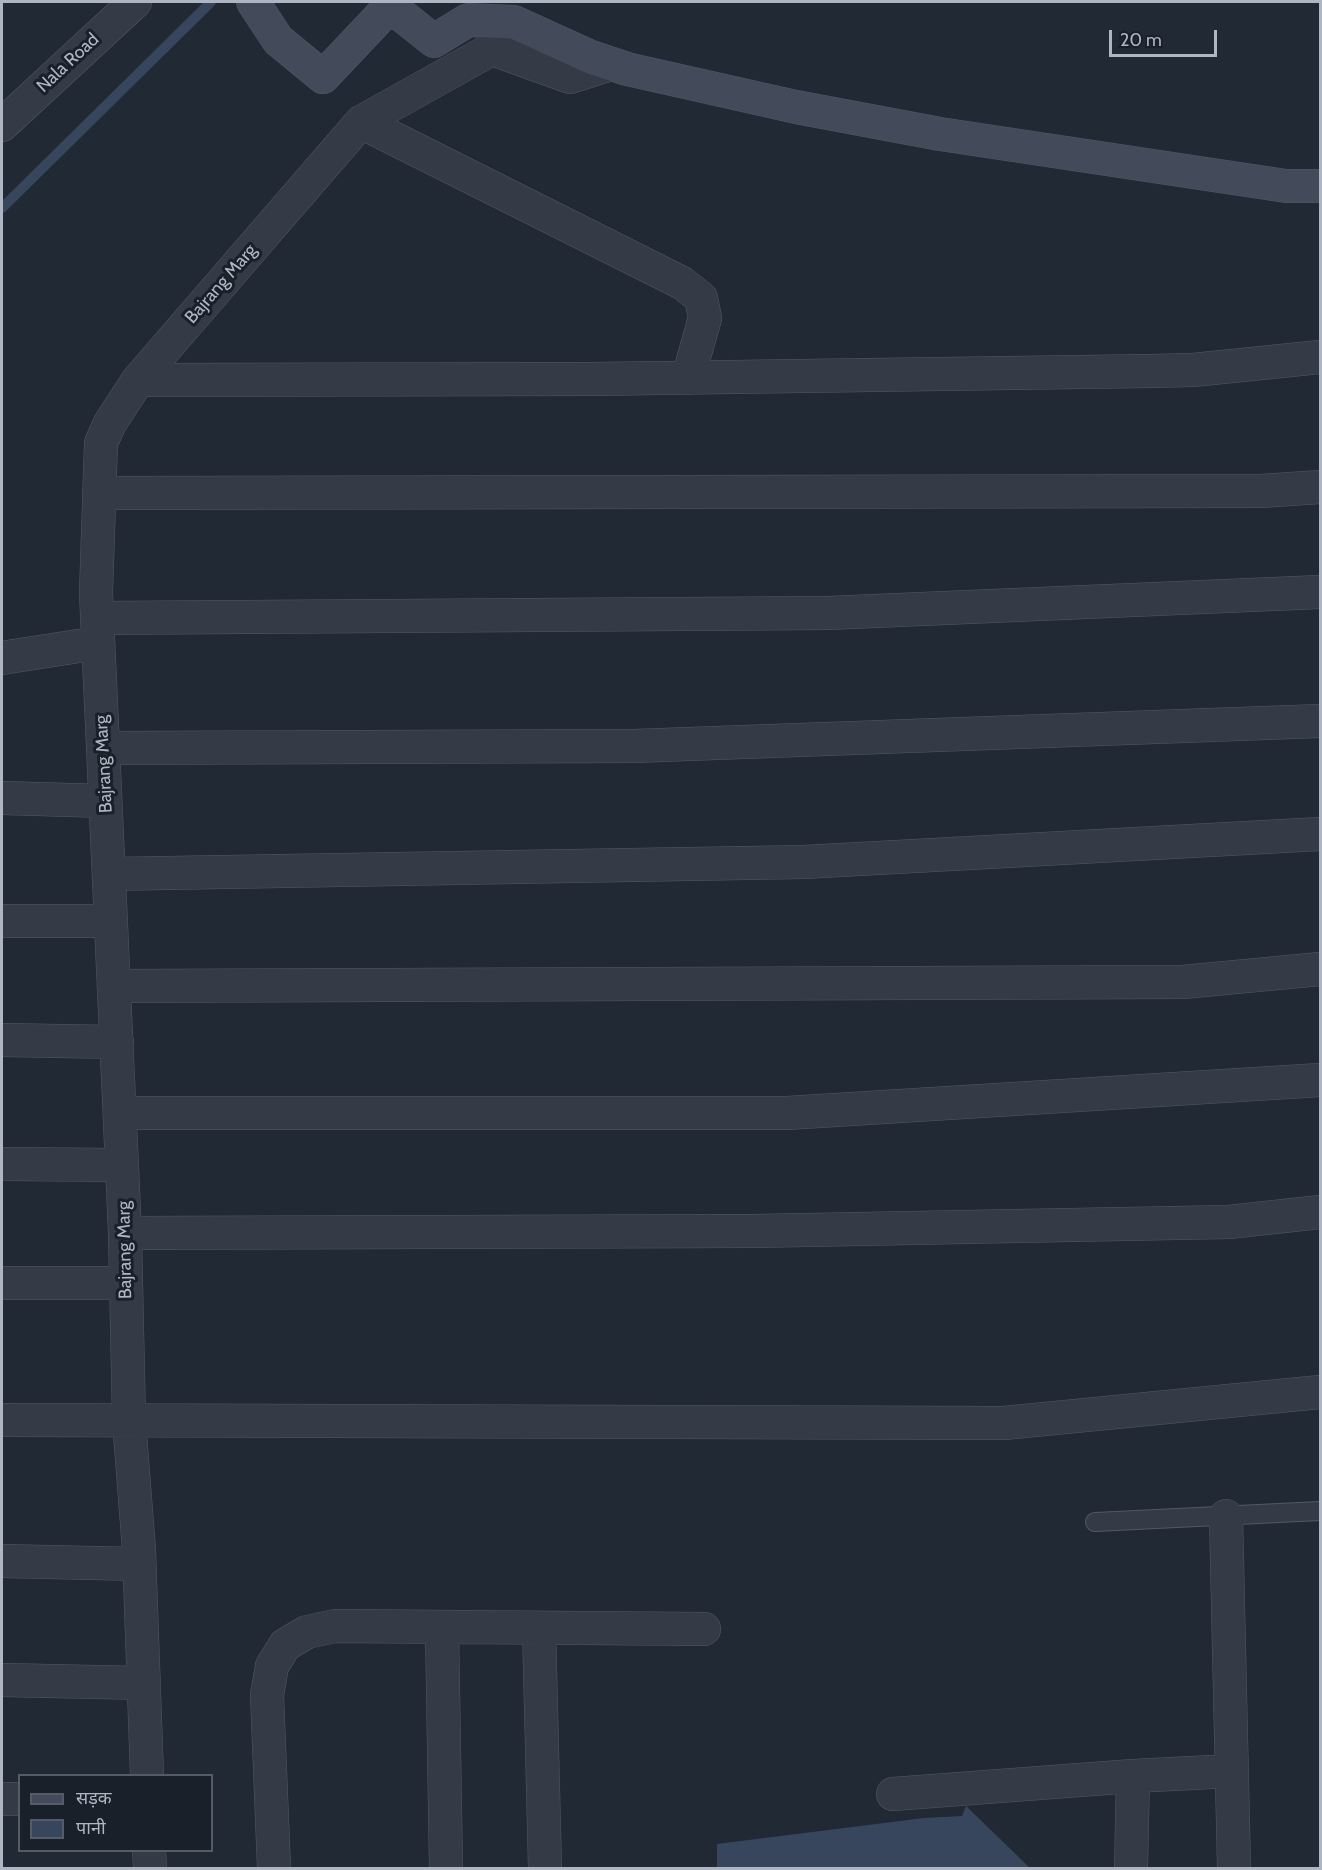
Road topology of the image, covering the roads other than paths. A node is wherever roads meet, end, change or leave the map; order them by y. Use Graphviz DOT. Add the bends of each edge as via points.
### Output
graph roads {
  1 [pos="135,2"];
  2 [pos="253,2"];
  3 [pos="601,61"];
  4 [pos="361,122"];
  5 [pos="2,125"];
  6 [pos="1320,186"];
  7 [pos="1320,357"];
  8 [pos="688,378"];
  9 [pos="138,380"];
  10 [pos="1320,487"];
  11 [pos="99,493"];
  12 [pos="1320,592"];
  13 [pos="97,631"];
  14 [pos="2,658"];
  15 [pos="1320,721"];
  16 [pos="103,748"];
  17 [pos="2,798"];
  18 [pos="105,801"];
  19 [pos="1320,834"];
  20 [pos="109,874"];
  21 [pos="2,921"];
  22 [pos="111,921"];
  23 [pos="1320,969"];
  24 [pos="114,986"];
  25 [pos="2,1040"];
  26 [pos="117,1042"];
  27 [pos="1320,1080"];
  28 [pos="120,1113"];
  29 [pos="2,1164"];
  30 [pos="122,1165"];
  31 [pos="1320,1212"];
  32 [pos="125,1233"];
  33 [pos="2,1282"];
  34 [pos="125,1283"];
  35 [pos="1320,1392"];
  36 [pos="2,1420"];
  37 [pos="129,1421"];
  38 [pos="1320,1511"];
  39 [pos="1226,1516"];
  40 [pos="1095,1522"];
  41 [pos="2,1561"];
  42 [pos="139,1564"];
  43 [pos="442,1628"];
  44 [pos="539,1628"];
  45 [pos="704,1629"];
  46 [pos="2,1680"];
  47 [pos="144,1683"];
  48 [pos="1231,1771"];
  49 [pos="147,1774"];
  50 [pos="1133,1776"];
  51 [pos="893,1794"];
  52 [pos="2,1799"];
  53 [pos="18,1799"];
  54 [pos="149,1852"];
  55 [pos="150,1869"];
  56 [pos="274,1869"];
  57 [pos="446,1869"];
  58 [pos="545,1869"];
  59 [pos="1131,1869"];
  60 [pos="1234,1869"];
  1 -- 5 [label="street, Nala Road"];
  2 -- 3 [label="street" via="278,40 323,77 390,6 434,41 468,20 514,22"];
  3 -- 4 [label="street, Bajrang Marg" via="570,77 492,49"];
  3 -- 6 [label="street" via="796,107 940,134 1286,186"];
  4 -- 8 [label="street" via="682,283 701,298 705,318"];
  4 -- 9 [label="street, Bajrang Marg"];
  7 -- 8 [label="street" via="1193,369"];
  8 -- 9 [label="street"];
  9 -- 11 [label="street, Bajrang Marg" via="101,443"];
  10 -- 11 [label="street" via="1238,491"];
  11 -- 13 [label="street, Bajrang Marg"];
  12 -- 13 [label="street" via="828,614"];
  13 -- 14 [label="street"];
  13 -- 16 [label="street, Bajrang Marg"];
  15 -- 16 [label="street" via="634,746"];
  16 -- 18 [label="street, Bajrang Marg"];
  17 -- 18 [label="street"];
  18 -- 20 [label="street, Bajrang Marg"];
  19 -- 20 [label="street" via="804,862"];
  20 -- 22 [label="street, Bajrang Marg"];
  21 -- 22 [label="street"];
  22 -- 24 [label="street, Bajrang Marg"];
  23 -- 24 [label="street" via="1183,982"];
  24 -- 26 [label="street, Bajrang Marg"];
  25 -- 26 [label="street"];
  26 -- 28 [label="street, Bajrang Marg"];
  27 -- 28 [label="street" via="787,1113"];
  28 -- 30 [label="street, Bajrang Marg"];
  29 -- 30 [label="street"];
  30 -- 32 [label="street, Bajrang Marg"];
  31 -- 32 [label="street" via="1205,1223 753,1231"];
  32 -- 34 [label="street, Bajrang Marg"];
  33 -- 34 [label="street"];
  34 -- 37 [label="street, Bajrang Marg"];
  35 -- 37 [label="street" via="1004,1423"];
  36 -- 37 [label="street"];
  37 -- 42 [label="street, Bajrang Marg"];
  38 -- 39 [label="lane"];
  39 -- 40 [label="lane"];
  39 -- 48 [label="street"];
  41 -- 42 [label="street"];
  42 -- 47 [label="street, Bajrang Marg"];
  43 -- 44 [label="street"];
  43 -- 56 [label="street" via="335,1626 307,1632 285,1645 272,1666 267,1695"];
  43 -- 57 [label="street"];
  44 -- 45 [label="street"];
  44 -- 58 [label="street"];
  46 -- 47 [label="street"];
  47 -- 49 [label="street, Bajrang Marg"];
  48 -- 50 [label="street"];
  48 -- 60 [label="street"];
  50 -- 51 [label="street"];
  50 -- 59 [label="street"];
  52 -- 53 [label="street"];
  54 -- 55 [label="street"];
}
